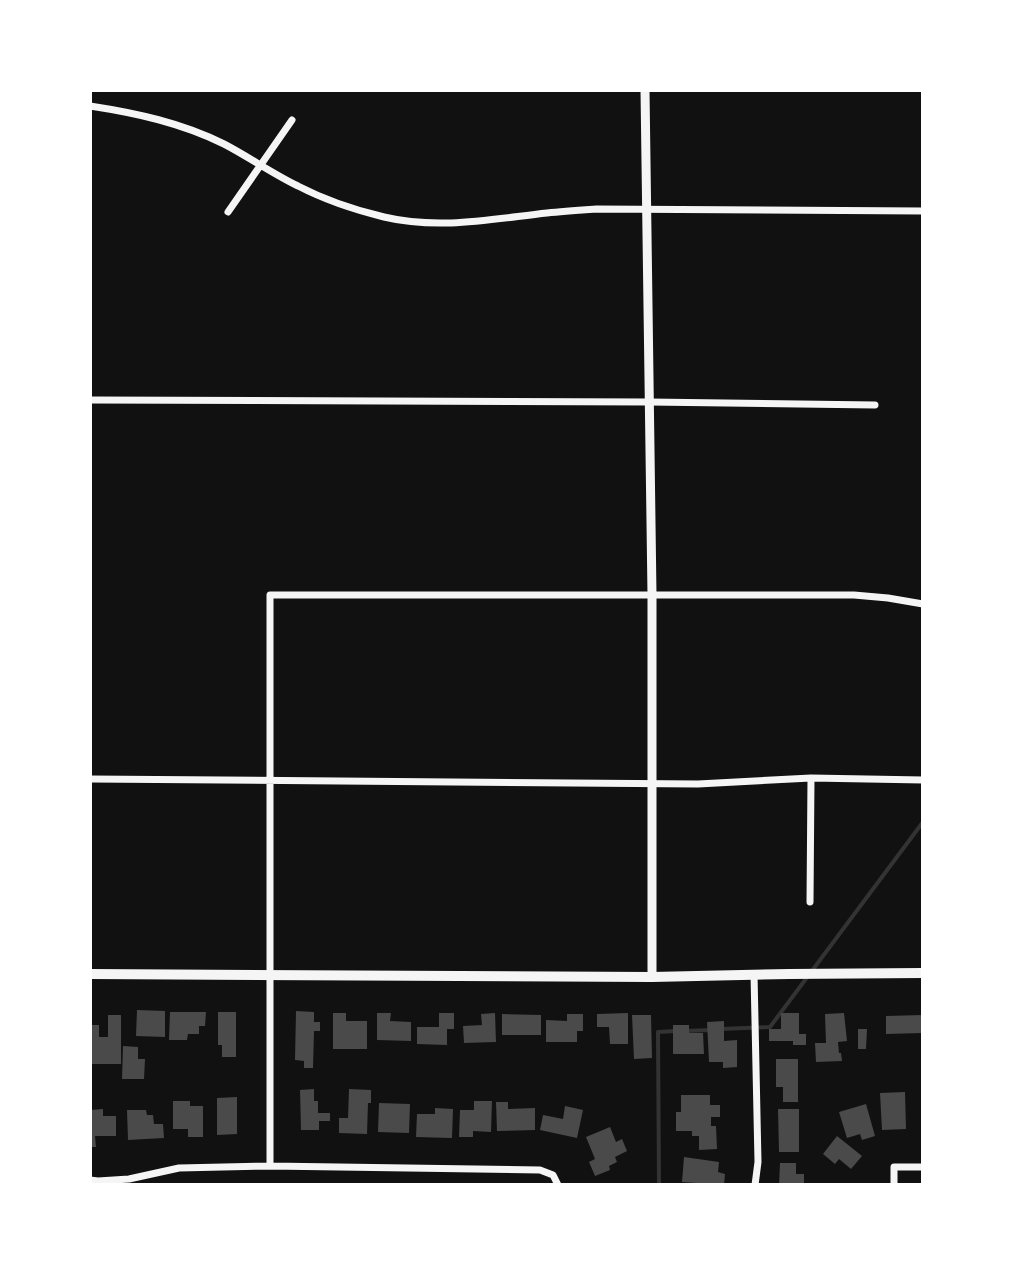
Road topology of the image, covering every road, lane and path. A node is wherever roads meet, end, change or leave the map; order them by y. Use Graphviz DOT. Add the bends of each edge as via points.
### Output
graph roads {
  1 [pos="645,90"];
  2 [pos="90,106"];
  3 [pos="292,120"];
  4 [pos="261,165"];
  5 [pos="647,210"];
  6 [pos="923,211"];
  7 [pos="228,212"];
  8 [pos="90,400"];
  9 [pos="649,402"];
  10 [pos="875,405"];
  11 [pos="652,595"];
  12 [pos="923,604"];
  13 [pos="811,778"];
  14 [pos="90,779"];
  15 [pos="269,780"];
  16 [pos="923,780"];
  17 [pos="652,783"];
  18 [pos="810,902"];
  19 [pos="923,973"];
  20 [pos="90,974"];
  21 [pos="754,974"];
  22 [pos="271,975"];
  23 [pos="652,977"];
  24 [pos="270,1166"];
  25 [pos="923,1167"];
  26 [pos="90,1180"];
  27 [pos="558,1185"];
  28 [pos="755,1185"];
  29 [pos="894,1185"];
  1 -- 5 [label="street"];
  2 -- 4 [label="street" via="179,125"];
  3 -- 4 [label="street"];
  4 -- 5 [label="street" via="348,207 422,223"];
  4 -- 7 [label="street"];
  5 -- 6 [label="street"];
  5 -- 9 [label="street"];
  8 -- 9 [label="street"];
  9 -- 10 [label="street"];
  9 -- 11 [label="street"];
  11 -- 12 [label="street" via="854,595"];
  11 -- 15 [label="street" via="270,595"];
  11 -- 17 [label="street"];
  13 -- 16 [label="street"];
  13 -- 17 [label="street"];
  13 -- 18 [label="street"];
  14 -- 15 [label="street"];
  15 -- 17 [label="street"];
  15 -- 22 [label="street"];
  17 -- 23 [label="street"];
  19 -- 21 [label="main road"];
  20 -- 22 [label="main road"];
  21 -- 23 [label="main road"];
  21 -- 28 [label="street"];
  22 -- 23 [label="main road"];
  22 -- 24 [label="street"];
  24 -- 26 [label="street" via="179,1168 129,1179"];
  24 -- 27 [label="street" via="540,1170 553,1175"];
  25 -- 29 [label="street" via="894,1167"];
}
